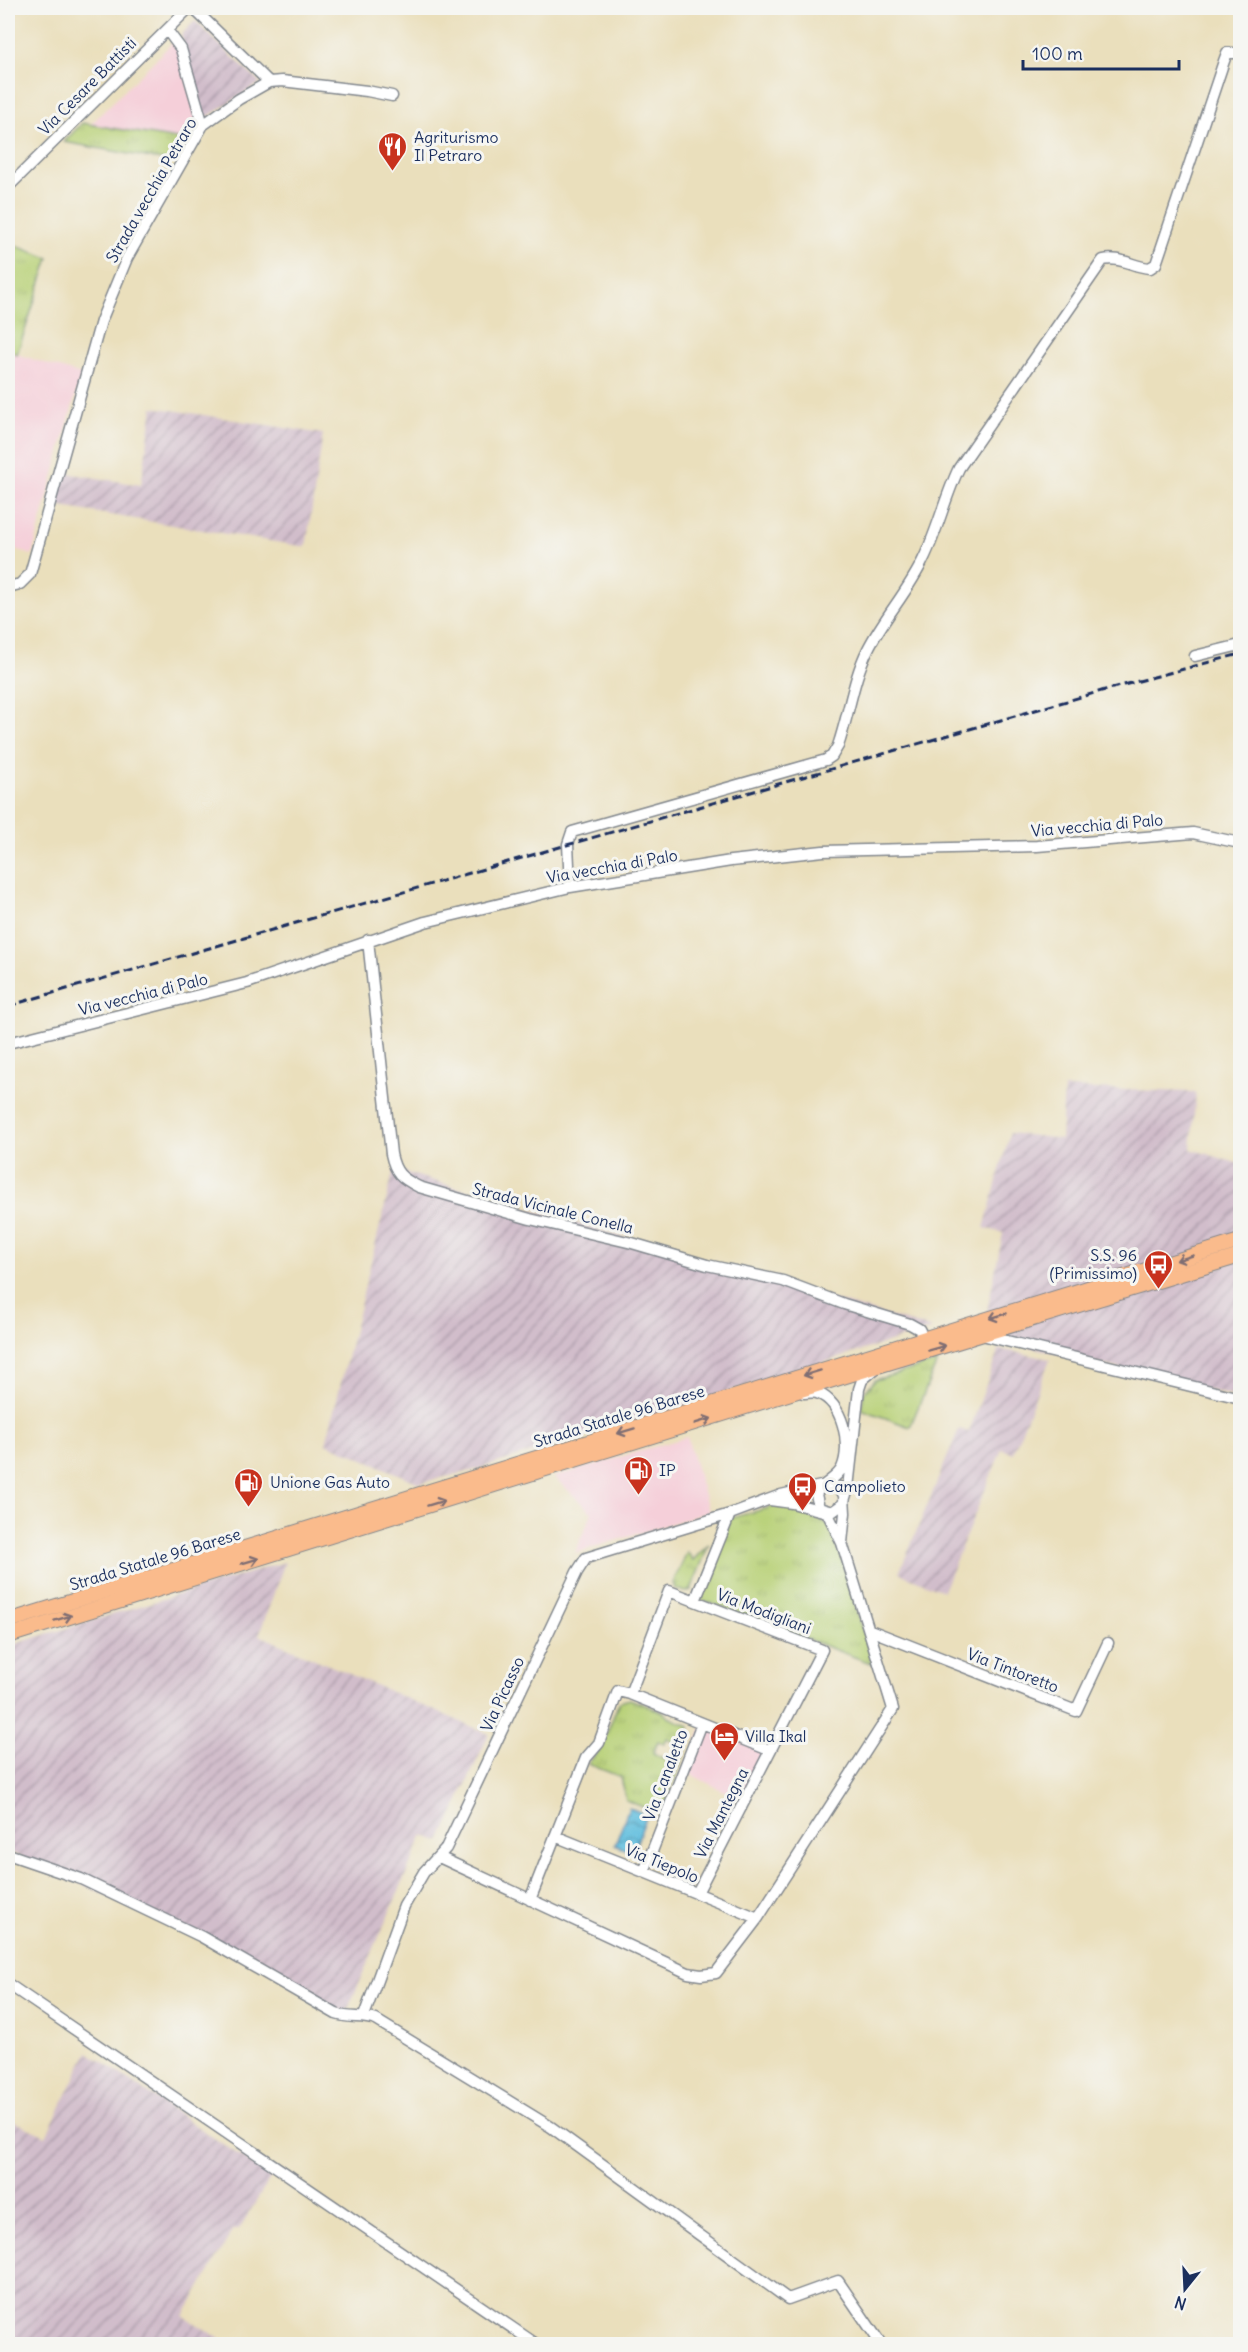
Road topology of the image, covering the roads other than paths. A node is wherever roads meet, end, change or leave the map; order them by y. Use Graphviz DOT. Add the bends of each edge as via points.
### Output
graph roads {
  1 [pos="191,8"];
  2 [pos="167,30"];
  3 [pos="1240,52"];
  4 [pos="269,82"];
  5 [pos="392,96"];
  6 [pos="203,125"];
  7 [pos="8,187"];
  8 [pos="8,586"];
  9 [pos="1240,645"];
  10 [pos="1195,656"];
  11 [pos="1240,843"];
  12 [pos="570,887"];
  13 [pos="368,940"];
  14 [pos="8,1043"];
  15 [pos="1240,1241"];
  16 [pos="1240,1256"];
  17 [pos="982,1335"];
  18 [pos="924,1338"];
  19 [pos="881,1365"];
  20 [pos="794,1393"];
  21 [pos="1240,1398"];
  22 [pos="826,1485"];
  23 [pos="770,1500"];
  24 [pos="844,1500"];
  25 [pos="825,1512"];
  26 [pos="730,1514"];
  27 [pos="842,1543"];
  28 [pos="695,1601"];
  29 [pos="8,1621"];
  30 [pos="870,1630"];
  31 [pos="8,1635"];
  32 [pos="1108,1643"];
  33 [pos="822,1650"];
  34 [pos="630,1694"];
  35 [pos="702,1723"];
  36 [pos="769,1750"];
  37 [pos="555,1836"];
  38 [pos="8,1854"];
  39 [pos="439,1857"];
  40 [pos="644,1872"];
  41 [pos="697,1893"];
  42 [pos="530,1900"];
  43 [pos="758,1918"];
  44 [pos="8,1984"];
  45 [pos="363,2016"];
  46 [pos="536,2344"];
  47 [pos="881,2344"];
  1 -- 2 [label="street, Via Cesare Battisti"];
  1 -- 4 [label="street"];
  2 -- 6 [label="street" via="182,49"];
  2 -- 7 [label="street, Via Cesare Battisti"];
  3 -- 12 [label="street" via="1227,53 1156,264 1141,268 1112,258 1103,260 959,468 923,561 868,648 842,737 832,756 572,832 568,844"];
  4 -- 5 [label="street"];
  4 -- 6 [label="street, Strada vecchia Petraro"];
  6 -- 8 [label="street, Strada vecchia Petraro" via="127,258 101,321 30,574 20,584"];
  9 -- 10 [label="street"];
  11 -- 12 [label="street, Via vecchia di Palo" via="1193,833 1037,846 824,851 731,861"];
  12 -- 13 [label="street, Via vecchia di Palo"];
  13 -- 14 [label="street, Via vecchia di Palo" via="247,983"];
  13 -- 18 [label="street, Strada Vicinale Conella" via="391,1154 394,1169 406,1180 530,1220 783,1281 910,1324"];
  15 -- 18 [label="main road, Strada Statale 96 Barese, one-way"];
  16 -- 17 [label="main road, Strada Statale 96 Barese"];
  19 -- 17 [label="main road, Strada Statale 96 Barese, one-way"];
  17 -- 21 [label="street"];
  18 -- 29 [label="main road, Strada Statale 96 Barese, one-way"];
  19 -- 20 [label="main road, Strada Statale 96 Barese"];
  19 -- 24 [label="street" via="867,1374 859,1389"];
  20 -- 22 [label="street" via="816,1392 838,1413 845,1437 844,1460 841,1470"];
  31 -- 20 [label="main road, Strada Statale 96 Barese, one-way"];
  22 -- 23 [label="street, Via Picasso"];
  22 -- 24 [label="street" via="839,1487"];
  22 -- 25 [label="street" via="816,1494 816,1504"];
  23 -- 25 [label="street"];
  23 -- 26 [label="street, Via Picasso"];
  24 -- 25 [label="street" via="836,1511"];
  24 -- 27 [label="street"];
  25 -- 27 [label="street"];
  26 -- 28 [label="street"];
  26 -- 39 [label="street, Via Picasso" via="593,1554 581,1563"];
  27 -- 30 [label="street"];
  28 -- 33 [label="street, Via Modigliani"];
  28 -- 34 [label="street, Via Modigliani" via="669,1592"];
  30 -- 32 [label="street, Via Tintoretto" via="1076,1711"];
  30 -- 43 [label="street" via="893,1710"];
  33 -- 36 [label="street, Via Mantegna"];
  34 -- 35 [label="street"];
  34 -- 37 [label="street" via="618,1691 599,1743 586,1758"];
  35 -- 36 [label="street"];
  35 -- 40 [label="street, Via Canaletto"];
  36 -- 41 [label="street, Via Mantegna"];
  37 -- 40 [label="street, Via Tiepolo"];
  37 -- 42 [label="street"];
  38 -- 45 [label="street" via="81,1879 202,1937 336,2014"];
  39 -- 42 [label="street"];
  39 -- 45 [label="street, Via Picasso" via="424,1872 404,1906"];
  40 -- 41 [label="street, Via Tiepolo"];
  41 -- 43 [label="street, Via Tiepolo"];
  42 -- 43 [label="street" via="688,1974 716,1973"];
  44 -- 46 [label="street"];
  45 -- 47 [label="street" via="376,2020 551,2127 788,2299 838,2281"];
}
